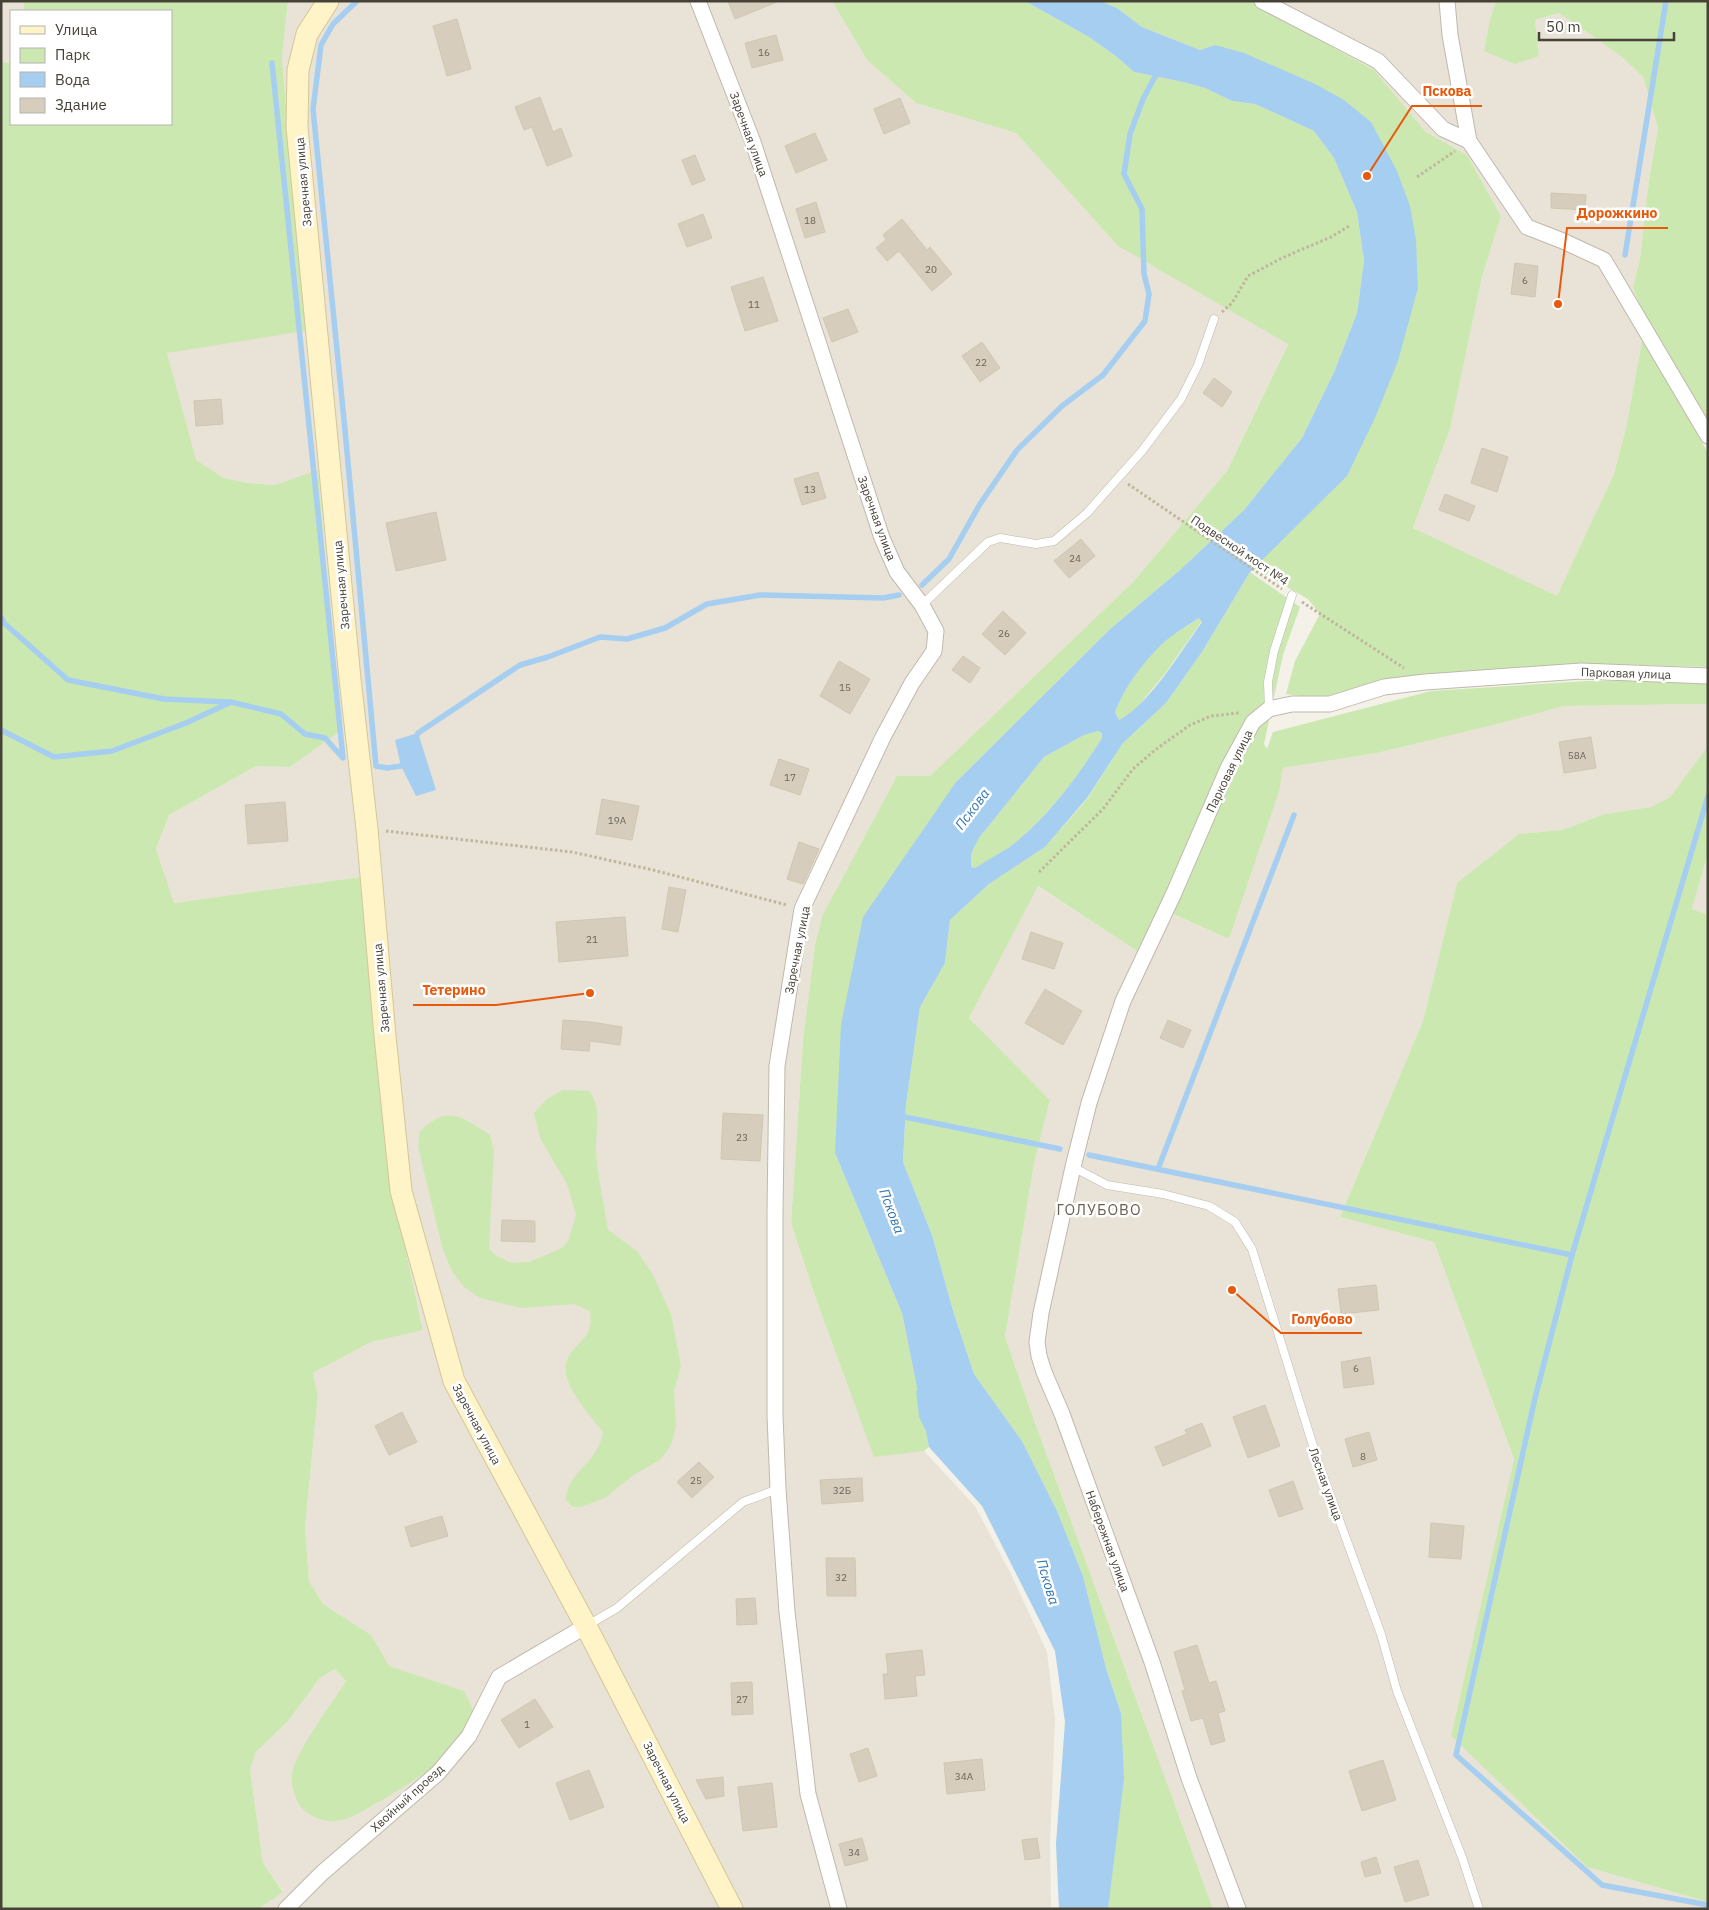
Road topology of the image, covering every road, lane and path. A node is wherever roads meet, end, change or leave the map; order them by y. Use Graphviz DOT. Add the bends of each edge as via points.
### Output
graph roads {
  1 [pos="328,1"];
  2 [pos="698,1"];
  3 [pos="1262,1"];
  4 [pos="1447,1"];
  5 [pos="1469,141"];
  6 [pos="1417,177"];
  7 [pos="1351,225"];
  8 [pos="1214,319"];
  9 [pos="1708,436"];
  10 [pos="1119,478"];
  11 [pos="1292,596"];
  12 [pos="922,605"];
  13 [pos="1708,676"];
  14 [pos="1425,682"];
  15 [pos="1269,709"];
  16 [pos="367,829"];
  17 [pos="1039,872"];
  18 [pos="802,909"];
  19 [pos="1073,1167"];
  20 [pos="778,1490"];
  21 [pos="586,1626"];
  22 [pos="286,1909"];
  23 [pos="732,1909"];
  24 [pos="839,1909"];
  25 [pos="1238,1909"];
  26 [pos="1479,1909"];
  1 -- 16 [label="street, Заречная улица" via="306,34 298,70 297,127"];
  2 -- 12 [label="street, Заречная улица" via="753,142 882,538 897,572"];
  3 -- 5 [label="street" via="1378,61 1443,129"];
  4 -- 5 [label="street"];
  5 -- 6 [label="path"];
  5 -- 9 [label="street" via="1527,227 1604,260"];
  7 -- 8 [label="path" via="1248,276 1232,304"];
  8 -- 10 [label="lane" via="1198,365 1181,399"];
  10 -- 11 [label="path, Подвесной мост №4"];
  10 -- 12 [label="lane" via="1087,513 1054,541 1036,544 1000,538 988,542"];
  11 -- 14 [label="path, Подвесной мост №4"];
  11 -- 15 [label="lane" via="1274,651 1268,682"];
  12 -- 18 [label="street, Заречная улица" via="936,631 934,651 912,683 883,737"];
  13 -- 14 [label="street, Парковая улица" via="1581,671"];
  14 -- 15 [label="street, Парковая улица" via="1384,687 1330,704 1292,704"];
  15 -- 17 [label="path" via="1211,716 1190,725 1133,769 1103,809"];
  15 -- 19 [label="street, Парковая улица" via="1253,722 1228,768 1123,1002 1089,1103"];
  16 -- 18 [label="path" via="572,852"];
  16 -- 21 [label="street, Заречная улица" via="401,1191 454,1381"];
  18 -- 20 [label="street, Заречная улица" via="777,1066"];
  19 -- 25 [label="street, Набережная улица" via="1041,1313 1037,1342 1039,1356"];
  19 -- 26 [label="lane, Лесная улица" via="1106,1184 1209,1206 1235,1222 1252,1249 1318,1462 1381,1634 1397,1692"];
  20 -- 21 [label="lane" via="744,1502 617,1608"];
  20 -- 24 [label="street, Заречная улица" via="787,1612 808,1794"];
  21 -- 22 [label="street, Хвойный проезд" via="499,1677 469,1736 438,1773 322,1873"];
  21 -- 23 [label="street, Заречная улица"];
}
